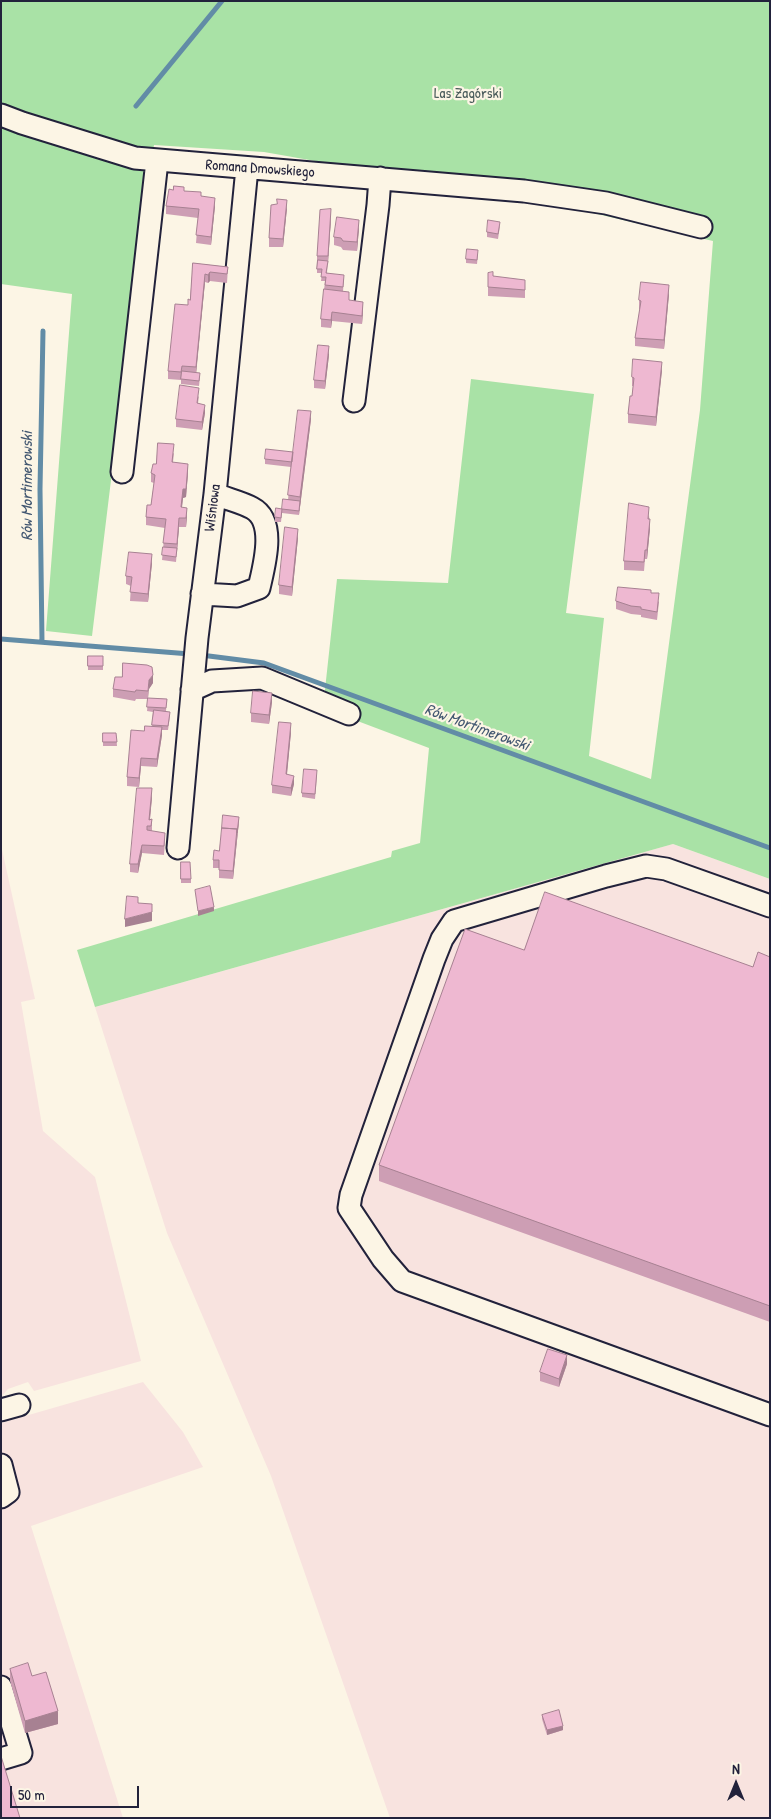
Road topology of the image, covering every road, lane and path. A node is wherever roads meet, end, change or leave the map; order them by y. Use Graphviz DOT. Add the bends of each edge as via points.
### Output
graph roads {
  1 [pos="1,115"];
  2 [pos="157,161"];
  3 [pos="246,168"];
  4 [pos="380,178"];
  5 [pos="701,227"];
  6 [pos="354,401"];
  7 [pos="122,472"];
  8 [pos="215,494"];
  9 [pos="202,594"];
  10 [pos="193,680"];
  11 [pos="349,714"];
  12 [pos="178,848"];
  13 [pos="770,906"];
  14 [pos="770,1415"];
  15 [pos="1,1466"];
  16 [pos="1,1497"];
  17 [pos="1,1687"];
  18 [pos="1,1759"];
  1 -- 2 [label="street, Romana Dmowskiego" via="135,158"];
  2 -- 3 [label="street, Romana Dmowskiego"];
  2 -- 7 [label="street"];
  3 -- 4 [label="street, Romana Dmowskiego"];
  3 -- 8 [label="street, Wiśniowa"];
  4 -- 5 [label="street, Romana Dmowskiego" via="524,191 606,203"];
  4 -- 6 [label="street"];
  8 -- 9 [label="street, Wiśniowa"];
  8 -- 9 [label="street" via="254,508 266,523 266,551 259,588 237,596"];
  9 -- 10 [label="street, Wiśniowa"];
  10 -- 11 [label="street" via="262,678"];
  10 -- 12 [label="street, Wiśniowa"];
  13 -- 14 [label="street" via="666,869 646,866 454,921 434,959 349,1208 402,1281"];
  15 -- 16 [label="street" via="8,1492"];
  17 -- 18 [label="street" via="21,1753"];
}
